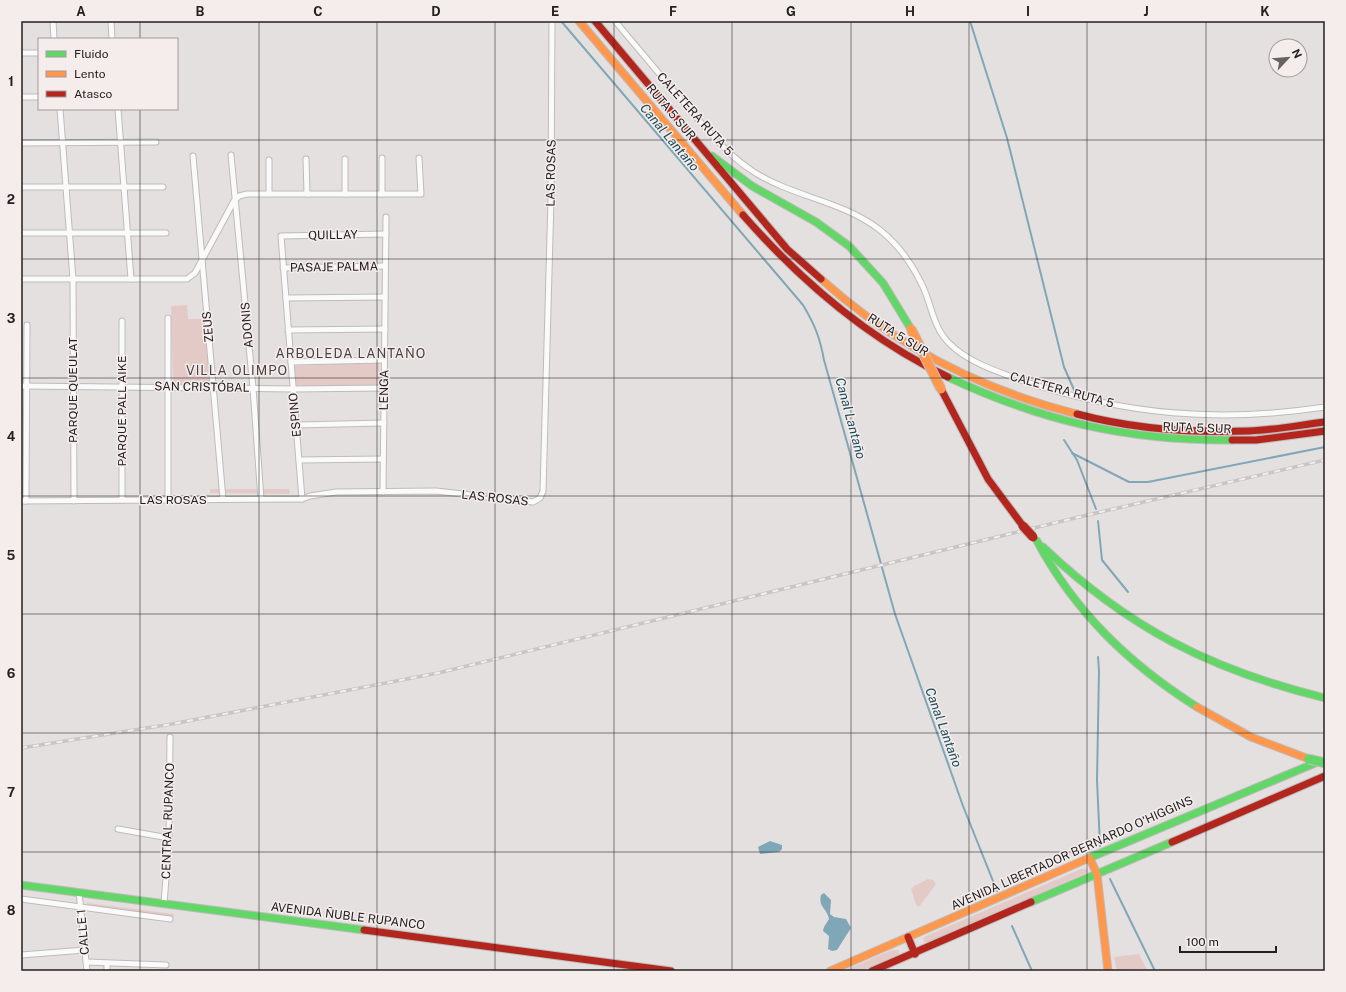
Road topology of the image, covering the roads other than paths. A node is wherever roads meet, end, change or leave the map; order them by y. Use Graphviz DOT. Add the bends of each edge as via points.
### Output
graph roads {
  1 [pos="52,21"];
  2 [pos="111,21"];
  3 [pos="552,21"];
  4 [pos="579,21"];
  5 [pos="596,21"];
  6 [pos="615,21"];
  7 [pos="54,38"];
  8 [pos="112,38"];
  9 [pos="38,52"];
  10 [pos="21,53"];
  11 [pos="21,97"];
  12 [pos="38,97"];
  13 [pos="60,110"];
  14 [pos="118,110"];
  15 [pos="695,140"];
  16 [pos="120,142"];
  17 [pos="156,142"];
  18 [pos="21,143"];
  19 [pos="62,143"];
  20 [pos="231,155"];
  21 [pos="193,156"];
  22 [pos="382,158"];
  23 [pos="419,158"];
  24 [pos="306,159"];
  25 [pos="345,159"];
  26 [pos="269,160"];
  27 [pos="21,187"];
  28 [pos="66,187"];
  29 [pos="124,187"];
  30 [pos="163,187"];
  31 [pos="269,194"];
  32 [pos="307,194"];
  33 [pos="345,194"];
  34 [pos="382,194"];
  35 [pos="236,198"];
  36 [pos="386,217"];
  37 [pos="21,233"];
  38 [pos="69,233"];
  39 [pos="128,233"];
  40 [pos="166,233"];
  41 [pos="386,234"];
  42 [pos="281,236"];
  43 [pos="202,260"];
  44 [pos="386,266"];
  45 [pos="283,268"];
  46 [pos="21,279"];
  47 [pos="73,279"];
  48 [pos="131,279"];
  49 [pos="385,297"];
  50 [pos="286,298"];
  51 [pos="168,318"];
  52 [pos="122,321"];
  53 [pos="27,325"];
  54 [pos="385,329"];
  55 [pos="288,330"];
  56 [pos="384,360"];
  57 [pos="291,362"];
  58 [pos="73,385"];
  59 [pos="24,386"];
  60 [pos="122,386"];
  61 [pos="168,387"];
  62 [pos="214,388"];
  63 [pos="253,388"];
  64 [pos="384,388"];
  65 [pos="293,389"];
  66 [pos="1325,407"];
  67 [pos="1325,422"];
  68 [pos="384,423"];
  69 [pos="296,425"];
  70 [pos="1325,431"];
  71 [pos="383,459"];
  72 [pos="299,460"];
  73 [pos="383,492"];
  74 [pos="223,499"];
  75 [pos="261,499"];
  76 [pos="302,499"];
  77 [pos="122,500"];
  78 [pos="168,500"];
  79 [pos="24,501"];
  80 [pos="74,501"];
  81 [pos="1035,539"];
  82 [pos="1325,698"];
  83 [pos="170,737"];
  84 [pos="1325,759"];
  85 [pos="1325,763"];
  86 [pos="1325,776"];
  87 [pos="118,829"];
  88 [pos="169,838"];
  89 [pos="1090,859"];
  90 [pos="1097,874"];
  91 [pos="21,884"];
  92 [pos="79,892"];
  93 [pos="21,899"];
  94 [pos="164,904"];
  95 [pos="81,907"];
  96 [pos="170,919"];
  97 [pos="908,937"];
  98 [pos="85,950"];
  99 [pos="915,954"];
  100 [pos="21,955"];
  101 [pos="86,962"];
  102 [pos="108,963"];
  103 [pos="166,965"];
  104 [pos="87,971"];
  105 [pos="107,971"];
  106 [pos="672,971"];
  107 [pos="830,971"];
  108 [pos="872,971"];
  109 [pos="1108,971"];
  1 -- 7 [label="street"];
  2 -- 8 [label="street"];
  3 -- 73 [label="street, LAS ROSAS" via="551,199 543,491 540,498 533,502 436,491"];
  4 -- 70 [label="main road, RUTA 5 SUR" via="715,184 778,254 847,316 919,364 1014,407 1058,421 1120,434 1223,441 1270,439"];
  5 -- 15 [label="main road, RUTA 5 SUR"];
  6 -- 66 [label="street, CALETERA RUTA 5" via="717,141 737,160 774,183 832,204 860,218 894,243 919,279 942,335 956,350 967,357 1049,389 1111,404 1161,412 1199,416 1240,416"];
  9 -- 10 [label="street"];
  11 -- 12 [label="street"];
  13 -- 19 [label="street, PARQUE QUEULAT"];
  14 -- 16 [label="street"];
  15 -- 67 [label="main road, RUTA 5 SUR" via="772,232 820,281 888,333 925,356 965,376 1004,393 1049,408 1091,419 1143,427 1230,432"];
  15 -- 81 [label="main road, bridge" via="752,186 816,222 849,246 883,283 911,329 988,479"];
  16 -- 17 [label="street"];
  16 -- 19 [label="street"];
  16 -- 29 [label="street"];
  18 -- 19 [label="street"];
  19 -- 28 [label="street, PARQUE QUEULAT"];
  20 -- 35 [label="street, ADONIS"];
  21 -- 43 [label="street, ZEUS"];
  22 -- 34 [label="street"];
  23 -- 34 [label="street" via="421,194"];
  24 -- 32 [label="street"];
  25 -- 33 [label="street"];
  26 -- 31 [label="street"];
  27 -- 28 [label="street"];
  28 -- 29 [label="street"];
  28 -- 38 [label="street, PARQUE QUEULAT"];
  29 -- 30 [label="street"];
  29 -- 39 [label="street"];
  31 -- 32 [label="street"];
  31 -- 35 [label="street" via="247,194"];
  32 -- 33 [label="street"];
  33 -- 34 [label="street"];
  35 -- 43 [label="street"];
  35 -- 63 [label="street, ADONIS"];
  36 -- 41 [label="street, LENGA"];
  37 -- 38 [label="street"];
  38 -- 39 [label="street"];
  38 -- 47 [label="street, PARQUE QUEULAT"];
  39 -- 40 [label="street"];
  39 -- 48 [label="street"];
  41 -- 42 [label="street, QUILLAY"];
  41 -- 44 [label="street, LENGA"];
  42 -- 45 [label="street, ESPINO"];
  43 -- 48 [label="street" via="195,273 187,279"];
  43 -- 62 [label="street, ZEUS"];
  44 -- 45 [label="street, PASAJE PALMA"];
  44 -- 49 [label="street, LENGA"];
  45 -- 50 [label="street, ESPINO"];
  46 -- 47 [label="street"];
  47 -- 48 [label="street"];
  47 -- 58 [label="street, PARQUE QUEULAT"];
  49 -- 50 [label="street"];
  49 -- 54 [label="street, LENGA"];
  50 -- 55 [label="street, ESPINO"];
  51 -- 61 [label="street"];
  52 -- 60 [label="street, PARQUE PALL AIKE"];
  53 -- 59 [label="street"];
  54 -- 55 [label="street"];
  54 -- 56 [label="street, LENGA"];
  55 -- 57 [label="street, ESPINO"];
  56 -- 57 [label="street"];
  56 -- 64 [label="street, LENGA"];
  57 -- 65 [label="street, ESPINO"];
  58 -- 59 [label="street, SAN CRISTÓBAL"];
  58 -- 60 [label="street, SAN CRISTÓBAL"];
  58 -- 80 [label="street, PARQUE QUEULAT"];
  59 -- 79 [label="street"];
  60 -- 61 [label="street, SAN CRISTÓBAL"];
  60 -- 77 [label="street, PARQUE PALL AIKE"];
  61 -- 62 [label="street, SAN CRISTÓBAL"];
  61 -- 78 [label="street"];
  62 -- 63 [label="street, SAN CRISTÓBAL"];
  62 -- 74 [label="street, ZEUS"];
  63 -- 65 [label="street, SAN CRISTÓBAL"];
  63 -- 75 [label="street, ADONIS"];
  64 -- 65 [label="street, SAN CRISTÓBAL"];
  64 -- 68 [label="street, LENGA"];
  65 -- 69 [label="street, ESPINO"];
  68 -- 69 [label="street"];
  68 -- 71 [label="street, LENGA"];
  69 -- 72 [label="street, ESPINO"];
  71 -- 72 [label="street"];
  71 -- 73 [label="street, LENGA"];
  72 -- 76 [label="street, ESPINO"];
  73 -- 76 [label="street, LAS ROSAS" via="323,493"];
  74 -- 75 [label="street, LAS ROSAS"];
  74 -- 78 [label="street, LAS ROSAS"];
  75 -- 76 [label="street, LAS ROSAS"];
  77 -- 78 [label="street, LAS ROSAS"];
  77 -- 80 [label="street, LAS ROSAS"];
  79 -- 80 [label="street, LAS ROSAS"];
  81 -- 82 [label="main road" via="1068,571 1108,602 1179,646 1249,676"];
  81 -- 85 [label="main road, bridge" via="1051,568 1078,605 1150,673 1222,722 1260,741"];
  83 -- 88 [label="street, CENTRAL RUPANCO"];
  84 -- 89 [label="main road, AVENIDA LIBERTADOR BERNARDO O'HIGGINS"];
  86 -- 90 [label="main road"];
  87 -- 88 [label="street"];
  88 -- 94 [label="street, CENTRAL RUPANCO"];
  89 -- 90 [label="main road"];
  89 -- 97 [label="main road, AVENIDA LIBERTADOR BERNARDO O'HIGGINS"];
  90 -- 99 [label="main road"];
  90 -- 109 [label="main road"];
  91 -- 92 [label="main road, AVENIDA ÑUBLE RUPANCO"];
  92 -- 94 [label="main road, AVENIDA ÑUBLE RUPANCO"];
  92 -- 95 [label="street, CALLE 1"];
  93 -- 95 [label="street"];
  94 -- 106 [label="main road, AVENIDA ÑUBLE RUPANCO"];
  95 -- 96 [label="street"];
  95 -- 98 [label="street, CALLE 1"];
  97 -- 99 [label="main road"];
  97 -- 107 [label="main road, AVENIDA LIBERTADOR BERNARDO O'HIGGINS"];
  98 -- 100 [label="street"];
  98 -- 101 [label="street, CALLE 1"];
  99 -- 108 [label="main road"];
  101 -- 102 [label="street"];
  101 -- 104 [label="street, CALLE 1"];
  102 -- 103 [label="street"];
  102 -- 105 [label="street, CALLE 1"];
}
